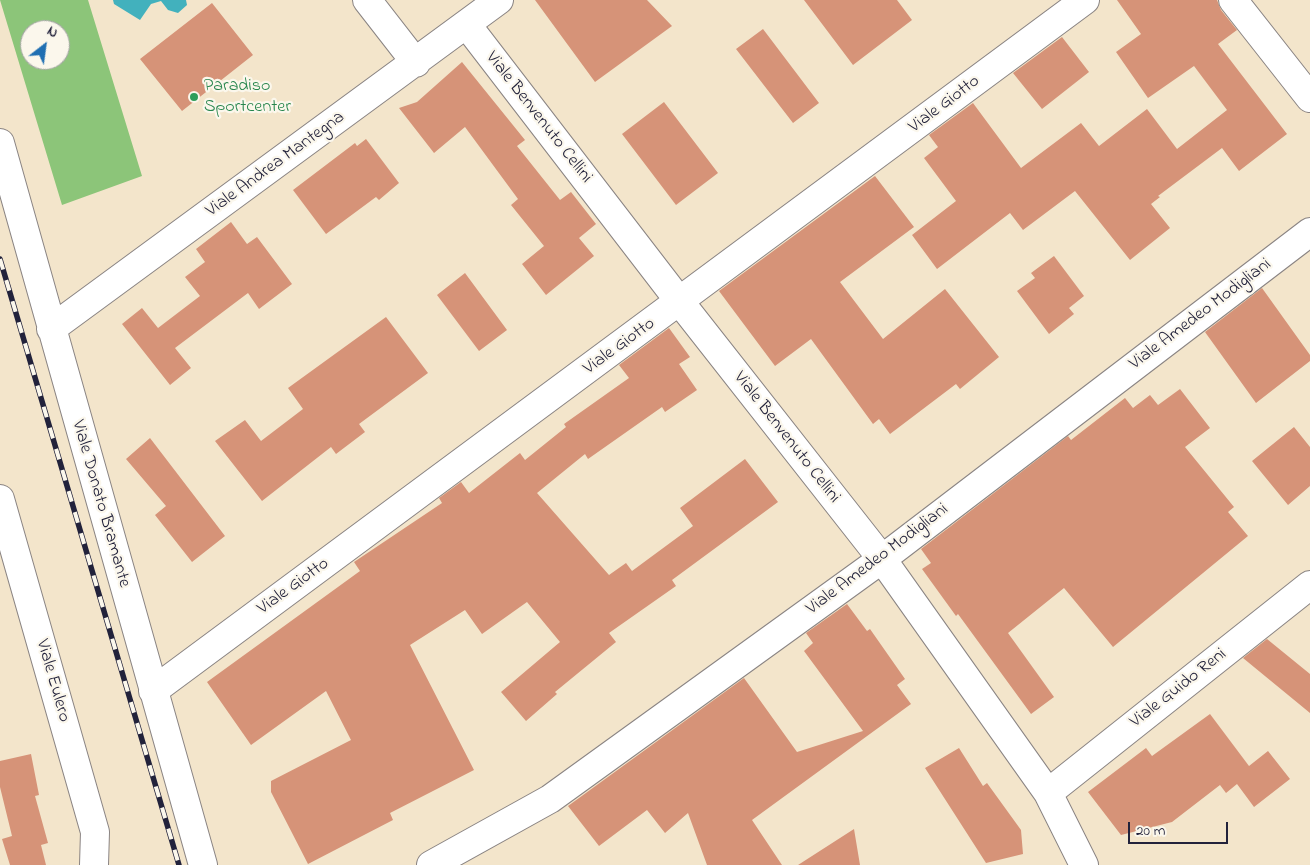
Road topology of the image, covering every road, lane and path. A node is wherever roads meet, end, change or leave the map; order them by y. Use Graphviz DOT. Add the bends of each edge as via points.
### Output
graph roads {
  1 [pos="367,0"];
  2 [pos="499,0"];
  3 [pos="1085,0"];
  4 [pos="1233,0"];
  5 [pos="467,25"];
  6 [pos="416,63"];
  7 [pos="1310,98"];
  8 [pos="0,143"];
  9 [pos="1310,232"];
  10 [pos="680,302"];
  11 [pos="51,329"];
  12 [pos="0,499"];
  13 [pos="882,559"];
  14 [pos="1310,585"];
  15 [pos="153,691"];
  16 [pos="1048,793"];
  17 [pos="94,865"];
  18 [pos="203,865"];
  19 [pos="432,865"];
  20 [pos="1084,865"];
  1 -- 6 [label="street"];
  2 -- 5 [label="street, Viale Andrea Mantegna"];
  3 -- 10 [label="street, Viale Giotto"];
  4 -- 7 [label="street"];
  5 -- 6 [label="street, Viale Andrea Mantegna"];
  5 -- 10 [label="street, Viale Benvenuto Cellini"];
  6 -- 11 [label="street, Viale Andrea Mantegna"];
  8 -- 11 [label="street, Viale Donato Bramante"];
  9 -- 13 [label="street, Viale Amedeo Modigliani"];
  10 -- 13 [label="street, Viale Benvenuto Cellini"];
  10 -- 15 [label="street, Viale Giotto"];
  11 -- 15 [label="street, Viale Donato Bramante"];
  12 -- 17 [label="street, Viale Eulero" via="95,832"];
  13 -- 16 [label="street, Viale Benvenuto Cellini"];
  13 -- 19 [label="street, Viale Amedeo Modigliani" via="550,799"];
  14 -- 16 [label="street, Viale Guido Reni"];
  15 -- 18 [label="street, Viale Donato Bramante"];
  16 -- 20 [label="street, Viale Benvenuto Cellini"];
}
